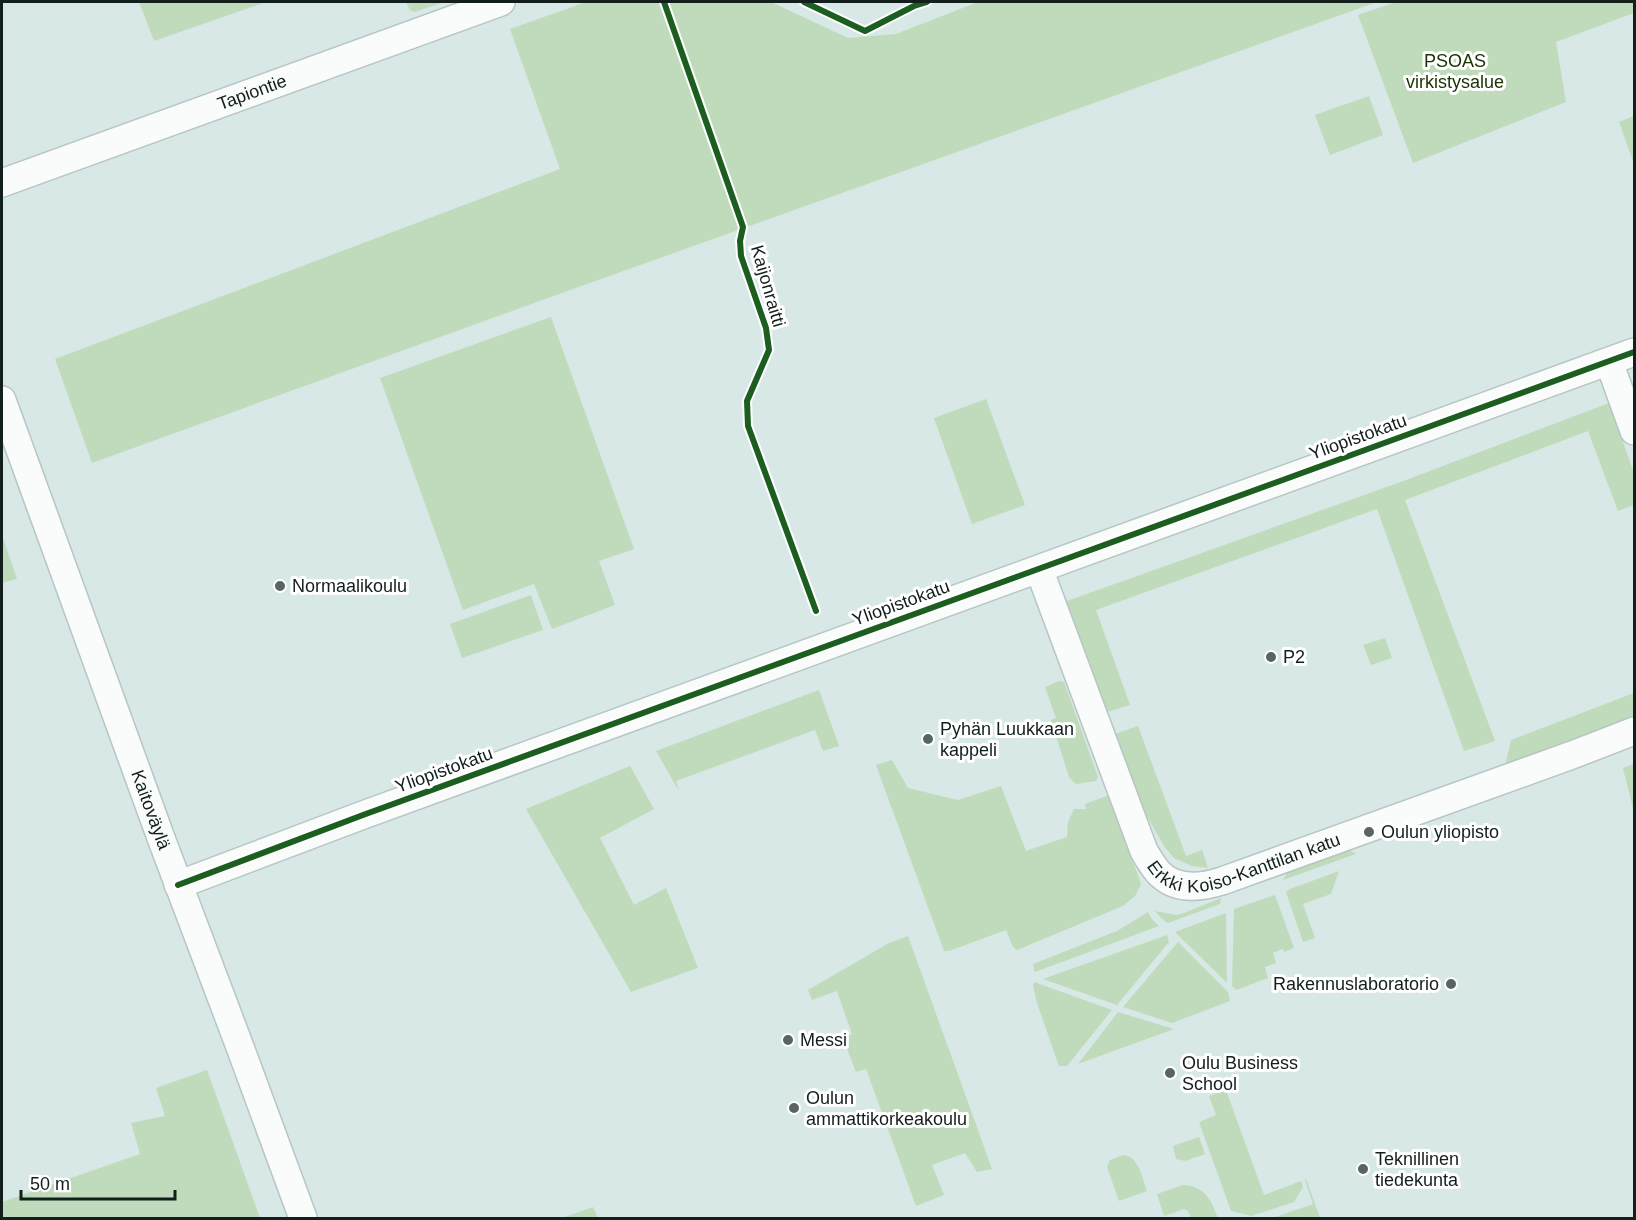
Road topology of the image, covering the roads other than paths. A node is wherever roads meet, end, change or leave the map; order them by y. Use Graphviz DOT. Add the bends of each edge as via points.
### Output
graph roads {
  1 [pos="501,2"];
  2 [pos="2,183"];
  3 [pos="1635,352"];
  4 [pos="1609,362"];
  5 [pos="2,400"];
  6 [pos="1635,431"];
  7 [pos="1039,569"];
  8 [pos="1635,731"];
  9 [pos="178,885"];
  10 [pos="303,1218"];
  1 -- 2 [label="street, Tapiontie"];
  3 -- 4 [label="street, Yliopistokatu"];
  4 -- 6 [label="street"];
  4 -- 7 [label="street, Yliopistokatu"];
  5 -- 9 [label="street, Kaitoväylä"];
  7 -- 8 [label="street, Erkki Koiso-Kanttilan katu" via="1144,851 1159,873 1183,887 1205,886"];
  7 -- 9 [label="street, Yliopistokatu"];
  9 -- 10 [label="street, Kaitoväylä"];
}
